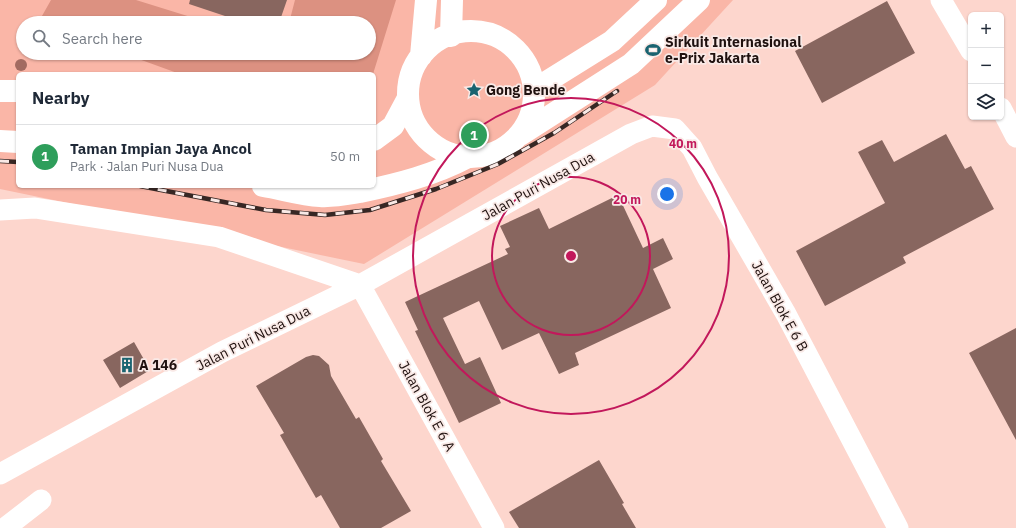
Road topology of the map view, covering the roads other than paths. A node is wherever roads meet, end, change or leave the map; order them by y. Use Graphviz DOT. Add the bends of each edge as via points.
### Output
graph roads {
  1 [pos="426,0"];
  2 [pos="452,0"];
  3 [pos="656,0"];
  4 [pos="699,0"];
  5 [pos="941,0"];
  6 [pos="451,36"];
  7 [pos="969,48"];
  8 [pos="421,56"];
  9 [pos="535,89"];
  10 [pos="0,91"];
  11 [pos="16,91"];
  12 [pos="408,98"];
  13 [pos="1004,114"];
  14 [pos="631,134"];
  15 [pos="520,135"];
  16 [pos="1016,137"];
  17 [pos="376,139"];
  18 [pos="0,141"];
  19 [pos="16,142"];
  20 [pos="468,157"];
  21 [pos="275,188"];
  22 [pos="0,210"];
  23 [pos="360,285"];
  24 [pos="0,474"];
  25 [pos="41,500"];
  26 [pos="5,528"];
  27 [pos="494,528"];
  28 [pos="898,528"];
  1 -- 8 [label="street"];
  2 -- 6 [label="street"];
  3 -- 9 [label="street" via="612,42"];
  4 -- 15 [label="street" via="631,64"];
  5 -- 7 [label="street"];
  6 -- 8 [label="street"];
  6 -- 9 [label="street" via="463,31 487,33 513,46 530,68"];
  8 -- 12 [label="street" via="410,76"];
  9 -- 15 [label="street" via="533,110"];
  10 -- 11 [label="street"];
  12 -- 17 [label="street" via="393,126"];
  12 -- 20 [label="street" via="414,120 426,139 450,154"];
  13 -- 16 [label="street"];
  14 -- 23 [label="street, Jalan Puri Nusa Dua"];
  14 -- 28 [label="street, Jalan Blok E 6 B" via="652,126 675,129 692,148 786,314"];
  15 -- 20 [label="street" via="505,147 487,155"];
  18 -- 19 [label="street"];
  20 -- 21 [label="street" via="425,176 351,193 321,196"];
  22 -- 23 [label="street" via="35,208 219,237"];
  23 -- 24 [label="street, Jalan Puri Nusa Dua" via="222,352"];
  23 -- 27 [label="street, Jalan Blok E 6 A"];
  25 -- 26 [label="street"];
}
